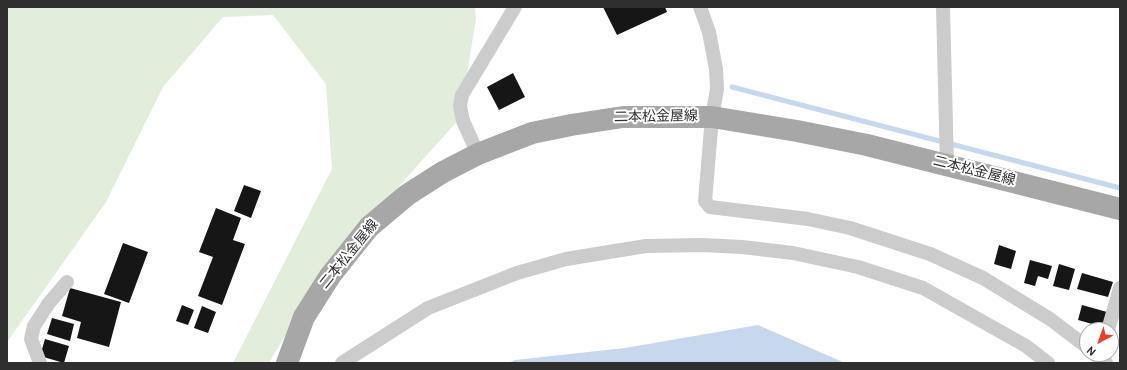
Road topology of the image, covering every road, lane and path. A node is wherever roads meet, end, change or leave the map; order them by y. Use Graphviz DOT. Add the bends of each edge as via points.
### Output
graph roads {
  1 [pos="515,7"];
  2 [pos="700,7"];
  3 [pos="943,7"];
  4 [pos="712,117"];
  5 [pos="947,153"];
  6 [pos="478,154"];
  7 [pos="1120,209"];
  8 [pos="67,282"];
  9 [pos="1120,288"];
  10 [pos="1110,322"];
  11 [pos="1079,341"];
  12 [pos="40,363"];
  13 [pos="287,363"];
  14 [pos="342,363"];
  15 [pos="1048,363"];
  1 -- 6 [label="street" via="462,95 460,106 463,121"];
  2 -- 4 [label="street" via="709,32 716,69 717,89"];
  3 -- 5 [label="street"];
  4 -- 5 [label="main road, 二本松金屋線" via="867,145"];
  4 -- 6 [label="main road, 二本松金屋線" via="623,117 532,134"];
  4 -- 11 [label="street" via="705,201 710,207 808,219 850,228 930,254 983,278 1050,319"];
  5 -- 7 [label="main road, 二本松金屋線"];
  6 -- 13 [label="main road, 二本松金屋線" via="413,191 369,226 330,276 304,317"];
  8 -- 12 [label="street" via="34,326 32,339"];
  9 -- 10 [label="street"];
  14 -- 15 [label="street" via="428,308 517,273 566,259 646,246 700,245 793,253 858,267 923,288 983,320 1026,346"];
}
